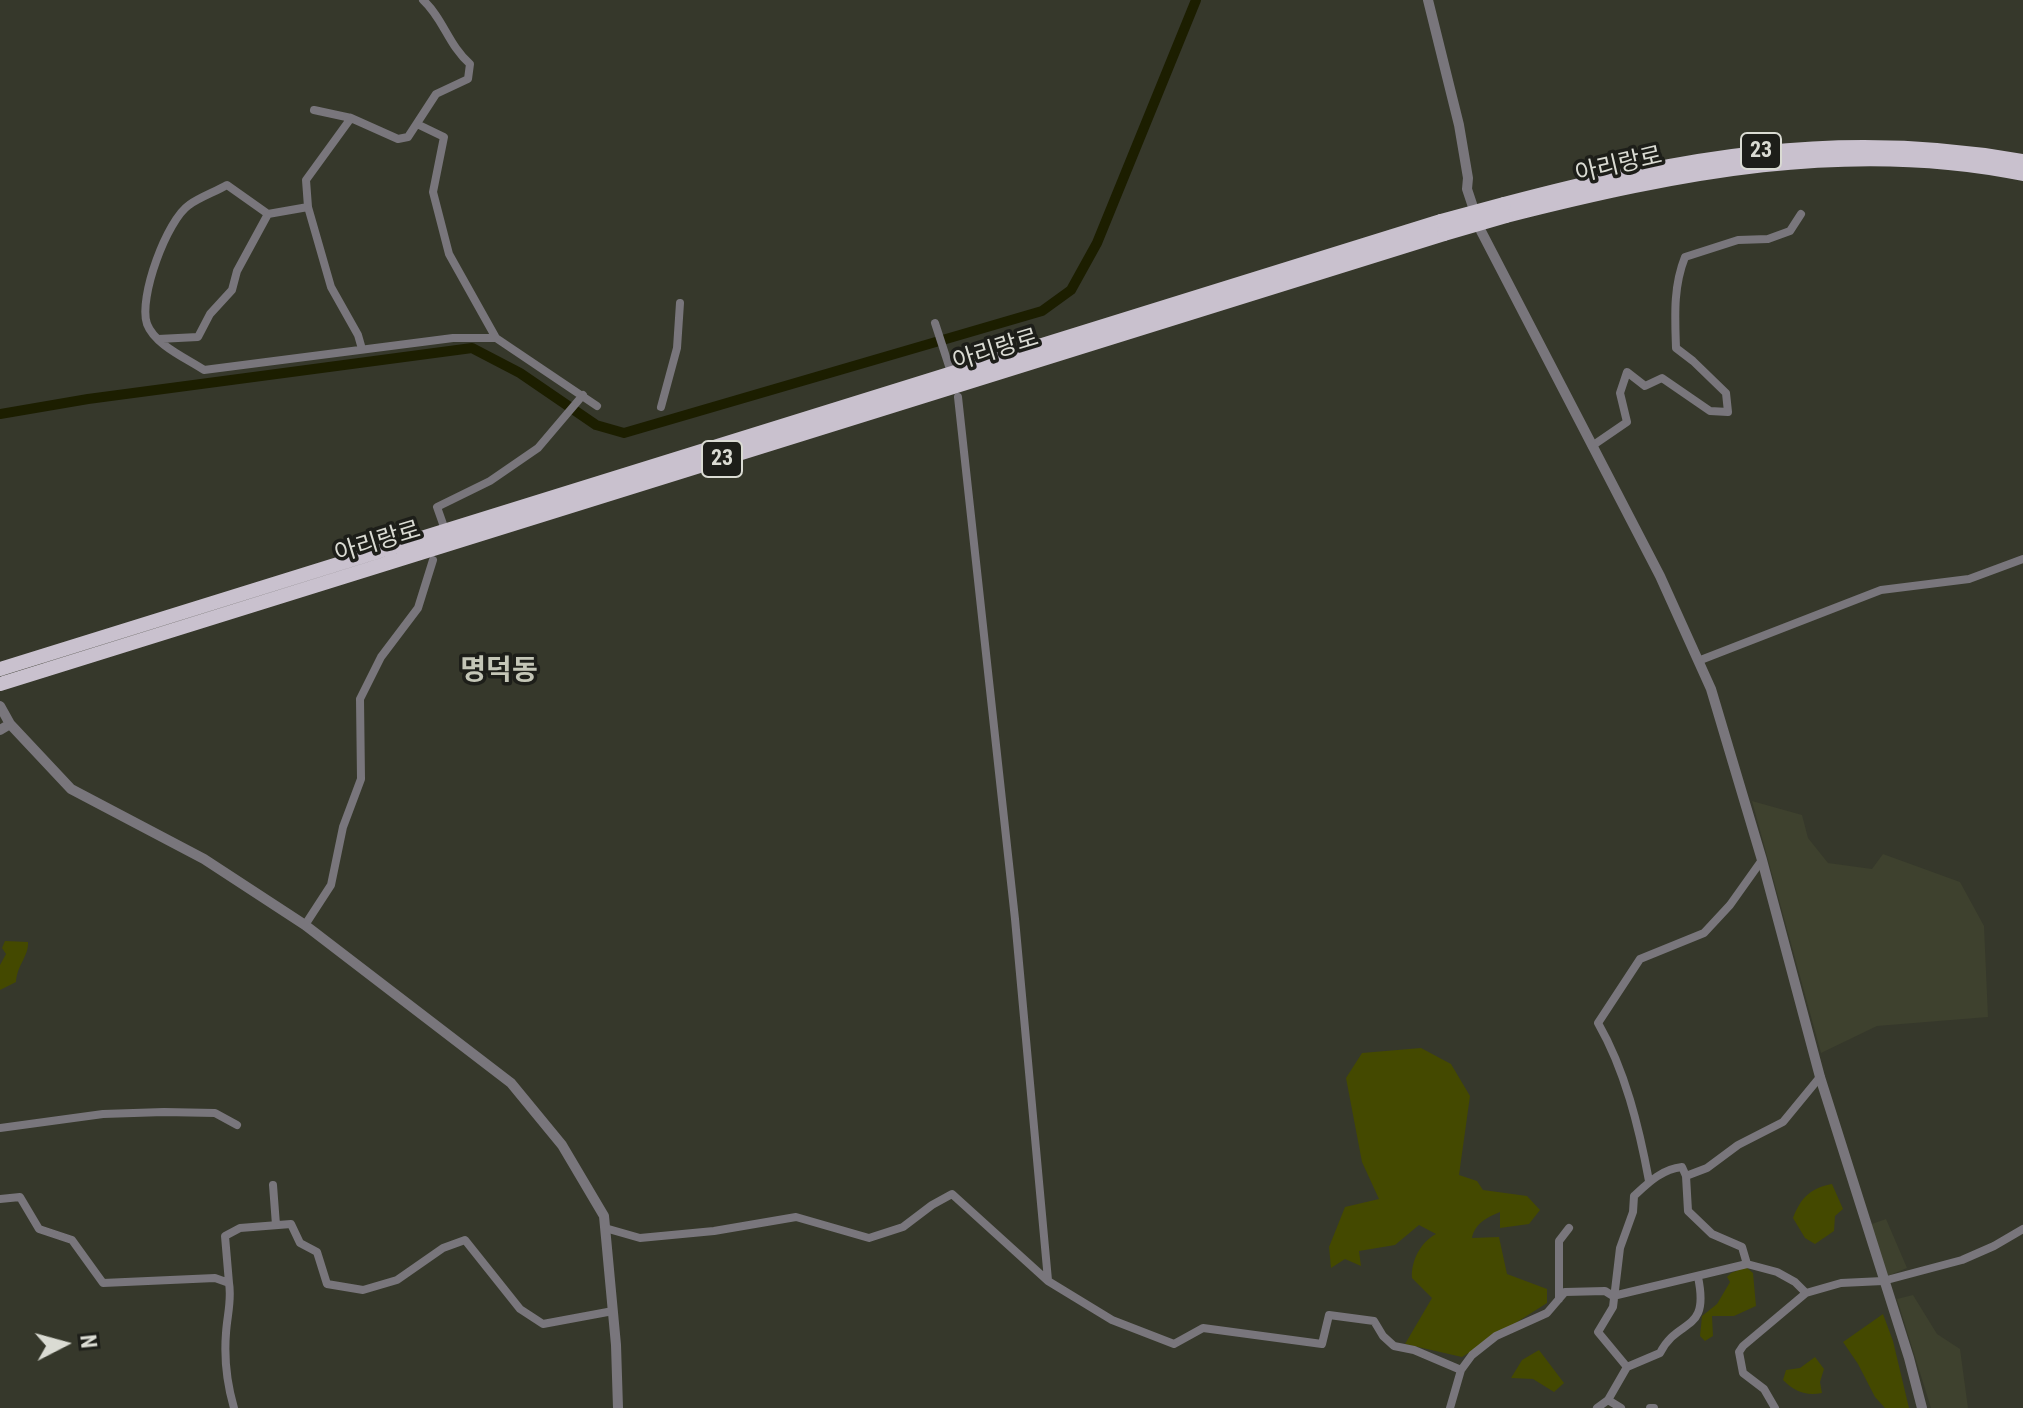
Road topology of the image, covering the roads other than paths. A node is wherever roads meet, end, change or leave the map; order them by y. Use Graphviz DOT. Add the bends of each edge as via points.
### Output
graph roads {
  1 [pos="423,0"];
  2 [pos="1428,0"];
  3 [pos="434,4"];
  4 [pos="314,110"];
  5 [pos="351,118"];
  6 [pos="417,124"];
  7 [pos="2023,161"];
  8 [pos="2023,174"];
  9 [pos="308,207"];
  10 [pos="1505,210"];
  11 [pos="268,214"];
  12 [pos="1801,214"];
  13 [pos="1442,228"];
  14 [pos="680,303"];
  15 [pos="936,325"];
  16 [pos="496,338"];
  17 [pos="157,339"];
  18 [pos="362,349"];
  19 [pos="949,366"];
  20 [pos="958,397"];
  21 [pos="581,398"];
  22 [pos="597,406"];
  23 [pos="661,407"];
  24 [pos="1592,446"];
  25 [pos="443,524"];
  26 [pos="2023,559"];
  27 [pos="433,560"];
  28 [pos="1698,661"];
  29 [pos="0,669"];
  30 [pos="0,684"];
  31 [pos="0,706"];
  32 [pos="10,724"];
  33 [pos="0,730"];
  34 [pos="1762,860"];
  35 [pos="305,925"];
  36 [pos="1820,1077"];
  37 [pos="237,1125"];
  38 [pos="0,1128"];
  39 [pos="1686,1176"];
  40 [pos="1649,1181"];
  41 [pos="273,1185"];
  42 [pos="0,1199"];
  43 [pos="276,1225"];
  44 [pos="605,1228"];
  45 [pos="1569,1228"];
  46 [pos="2023,1229"];
  47 [pos="1747,1264"];
  48 [pos="1698,1277"];
  49 [pos="1048,1281"];
  50 [pos="1883,1281"];
  51 [pos="229,1283"];
  52 [pos="1806,1293"];
  53 [pos="1613,1296"];
  54 [pos="1559,1299"];
  55 [pos="613,1311"];
  56 [pos="1627,1367"];
  57 [pos="1461,1370"];
  58 [pos="1608,1400"];
  59 [pos="234,1408"];
  60 [pos="618,1408"];
  61 [pos="1450,1408"];
  62 [pos="1597,1408"];
  63 [pos="1621,1408"];
  64 [pos="1775,1408"];
  65 [pos="1922,1408"];
  1 -- 3 [label="street"];
  2 -- 24 [label="street" via="1459,125 1467,189 1481,231"];
  3 -- 6 [label="street" via="457,53 470,64 468,79 436,94"];
  4 -- 5 [label="street"];
  5 -- 6 [label="street" via="398,139 408,137"];
  5 -- 9 [label="street" via="306,180"];
  6 -- 16 [label="street" via="444,137 433,192 449,254"];
  7 -- 10 [label="highway, 아리랑로 / 23" via="1897,147 1763,150 1673,164"];
  8 -- 10 [label="highway, 아리랑로 / 23" via="1895,160 1764,164"];
  9 -- 11 [label="street"];
  9 -- 18 [label="street" via="331,287"];
  10 -- 13 [label="highway, 아리랑로 / 23, bridge"];
  11 -- 17 [label="street" via="232,290 198,337"];
  11 -- 17 [label="street" via="227,185 187,206 170,229 150,275 146,322"];
  12 -- 24 [label="street" via="1790,231 1685,257 1677,276 1676,348 1726,393 1728,412 1710,411 1662,378 1645,386 1627,372 1620,393 1627,422"];
  13 -- 29 [label="highway, 아리랑로 / 23"];
  13 -- 30 [label="highway, 아리랑로 / 23"];
  14 -- 23 [label="street" via="677,348"];
  15 -- 19 [label="street"];
  16 -- 18 [label="street"];
  16 -- 21 [label="street"];
  17 -- 18 [label="street" via="204,370"];
  20 -- 49 [label="street"];
  21 -- 22 [label="street"];
  21 -- 25 [label="street" via="538,448 490,481 437,507"];
  24 -- 28 [label="street"];
  26 -- 28 [label="street" via="1969,579 1881,590"];
  27 -- 35 [label="street" via="418,608 381,657 360,699 361,779 343,827 331,885"];
  28 -- 34 [label="street"];
  31 -- 32 [label="street"];
  32 -- 33 [label="street"];
  32 -- 35 [label="street" via="71,789 204,859"];
  34 -- 36 [label="street"];
  34 -- 40 [label="street" via="1704,933 1640,959 1598,1023 1614,1050"];
  35 -- 44 [label="street" via="511,1083 562,1145 604,1216"];
  36 -- 39 [label="street" via="1783,1122"];
  36 -- 50 [label="street"];
  37 -- 38 [label="street" via="215,1113 164,1112"];
  39 -- 40 [label="street" via="1682,1167 1672,1168"];
  39 -- 47 [label="street" via="1688,1211 1712,1234 1742,1247"];
  40 -- 53 [label="street" via="1634,1196"];
  41 -- 43 [label="street"];
  42 -- 51 [label="street" via="20,1197 39,1229 72,1240 103,1283 215,1278"];
  43 -- 51 [label="street" via="240,1228 225,1236"];
  43 -- 55 [label="street" via="291,1224 300,1243 317,1252 327,1284 363,1290 397,1280 443,1248 465,1240 520,1309 543,1324"];
  44 -- 49 [label="street" via="640,1238 796,1217 869,1238 903,1227 952,1194"];
  44 -- 55 [label="street"];
  45 -- 54 [label="street" via="1559,1241"];
  46 -- 50 [label="street" via="1962,1260"];
  47 -- 48 [label="street"];
  47 -- 52 [label="street" via="1777,1272"];
  48 -- 53 [label="street"];
  48 -- 56 [label="street" via="1703,1302 1696,1317 1660,1353"];
  49 -- 57 [label="street" via="1112,1320 1174,1344 1203,1328 1322,1344 1329,1315 1374,1321 1394,1346"];
  50 -- 52 [label="street" via="1841,1283"];
  50 -- 65 [label="street"];
  51 -- 59 [label="street" via="226,1369"];
  52 -- 64 [label="street" via="1739,1352 1743,1373 1764,1389"];
  53 -- 54 [label="street" via="1605,1291 1565,1292"];
  53 -- 56 [label="street" via="1613,1307 1598,1332"];
  54 -- 57 [label="street" via="1547,1313 1496,1336"];
  55 -- 60 [label="street"];
  56 -- 58 [label="street"];
  57 -- 61 [label="street"];
  58 -- 62 [label="street"];
  58 -- 63 [label="street"];
}
